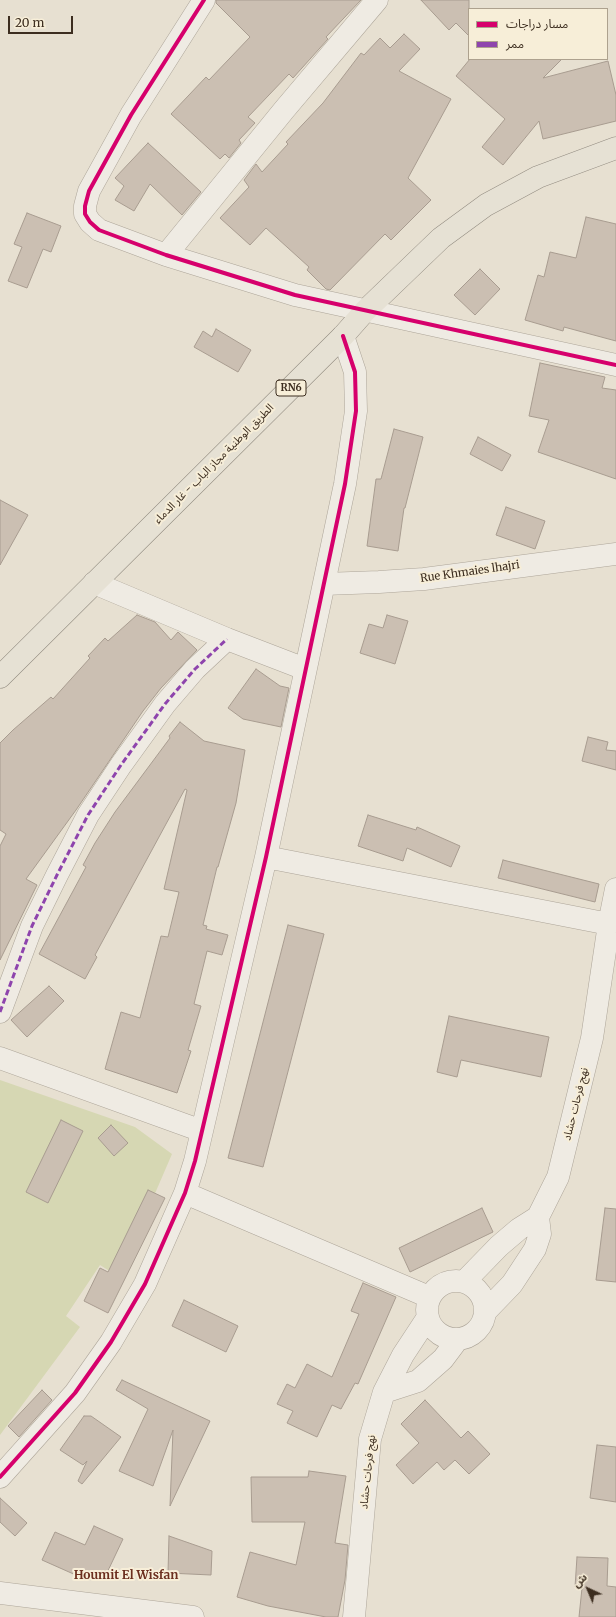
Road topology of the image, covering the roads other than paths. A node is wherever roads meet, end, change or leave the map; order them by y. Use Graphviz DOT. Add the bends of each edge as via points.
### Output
graph roads {
  1 [pos="204,0"];
  2 [pos="377,0"];
  3 [pos="616,148"];
  4 [pos="166,255"];
  5 [pos="365,310"];
  6 [pos="343,336"];
  7 [pos="616,365"];
  8 [pos="616,554"];
  9 [pos="94,583"];
  10 [pos="324,584"];
  11 [pos="227,639"];
  12 [pos="305,670"];
  13 [pos="0,677"];
  14 [pos="266,857"];
  15 [pos="616,889"];
  16 [pos="609,924"];
  17 [pos="0,1012"];
  18 [pos="0,1058"];
  19 [pos="202,1131"];
  20 [pos="185,1193"];
  21 [pos="538,1217"];
  22 [pos="464,1282"];
  23 [pos="429,1307"];
  24 [pos="485,1312"];
  25 [pos="458,1339"];
  26 [pos="384,1392"];
  27 [pos="0,1477"];
  28 [pos="0,1593"];
  29 [pos="193,1617"];
  30 [pos="354,1617"];
  1 -- 4 [label="street" via="131,115 89,191 85,206 85,214 99,230"];
  2 -- 4 [label="street"];
  3 -- 5 [label="main road, الطريق الوطنية مجاز الباب - غار الدماء / RN6" via="538,177 486,205 441,238"];
  4 -- 5 [label="street" via="295,295"];
  5 -- 6 [label="main road, الطريق الوطنية مجاز الباب - غار الدماء / RN6"];
  5 -- 7 [label="street"];
  6 -- 9 [label="main road, الطريق الوطنية مجاز الباب - غار الدماء / RN6"];
  6 -- 10 [label="street" via="354,372 356,410 345,484"];
  8 -- 10 [label="street, Rue Khmaies lhajri" via="424,579"];
  9 -- 11 [label="street"];
  9 -- 13 [label="main road, الطريق الوطنية مجاز الباب - غار الدماء / RN6"];
  10 -- 12 [label="street"];
  11 -- 12 [label="street"];
  11 -- 17 [label="street" via="195,669 165,704 88,815 32,926"];
  12 -- 14 [label="street"];
  14 -- 16 [label="street"];
  14 -- 19 [label="street"];
  15 -- 16 [label="street, نهج فرحات حشاد"];
  16 -- 21 [label="street, نهج فرحات حشاد" via="592,1038 558,1176"];
  18 -- 19 [label="street"];
  19 -- 20 [label="street"];
  20 -- 23 [label="street"];
  20 -- 27 [label="street" via="145,1284 111,1342 75,1393"];
  21 -- 22 [label="street, نهج فرحات حشاد" via="499,1246"];
  21 -- 24 [label="street" via="540,1234 535,1249 512,1284"];
  22 -- 23 [label="street" via="444,1283 436,1289"];
  22 -- 24 [label="street" via="480,1293"];
  23 -- 25 [label="street" via="432,1326 448,1338"];
  23 -- 26 [label="street, نهج فرحات حشاد"];
  24 -- 25 [label="street" via="476,1330"];
  25 -- 26 [label="street" via="443,1359 418,1381"];
  26 -- 30 [label="street, نهج فرحات حشاد" via="370,1439"];
  28 -- 29 [label="street"];
}
